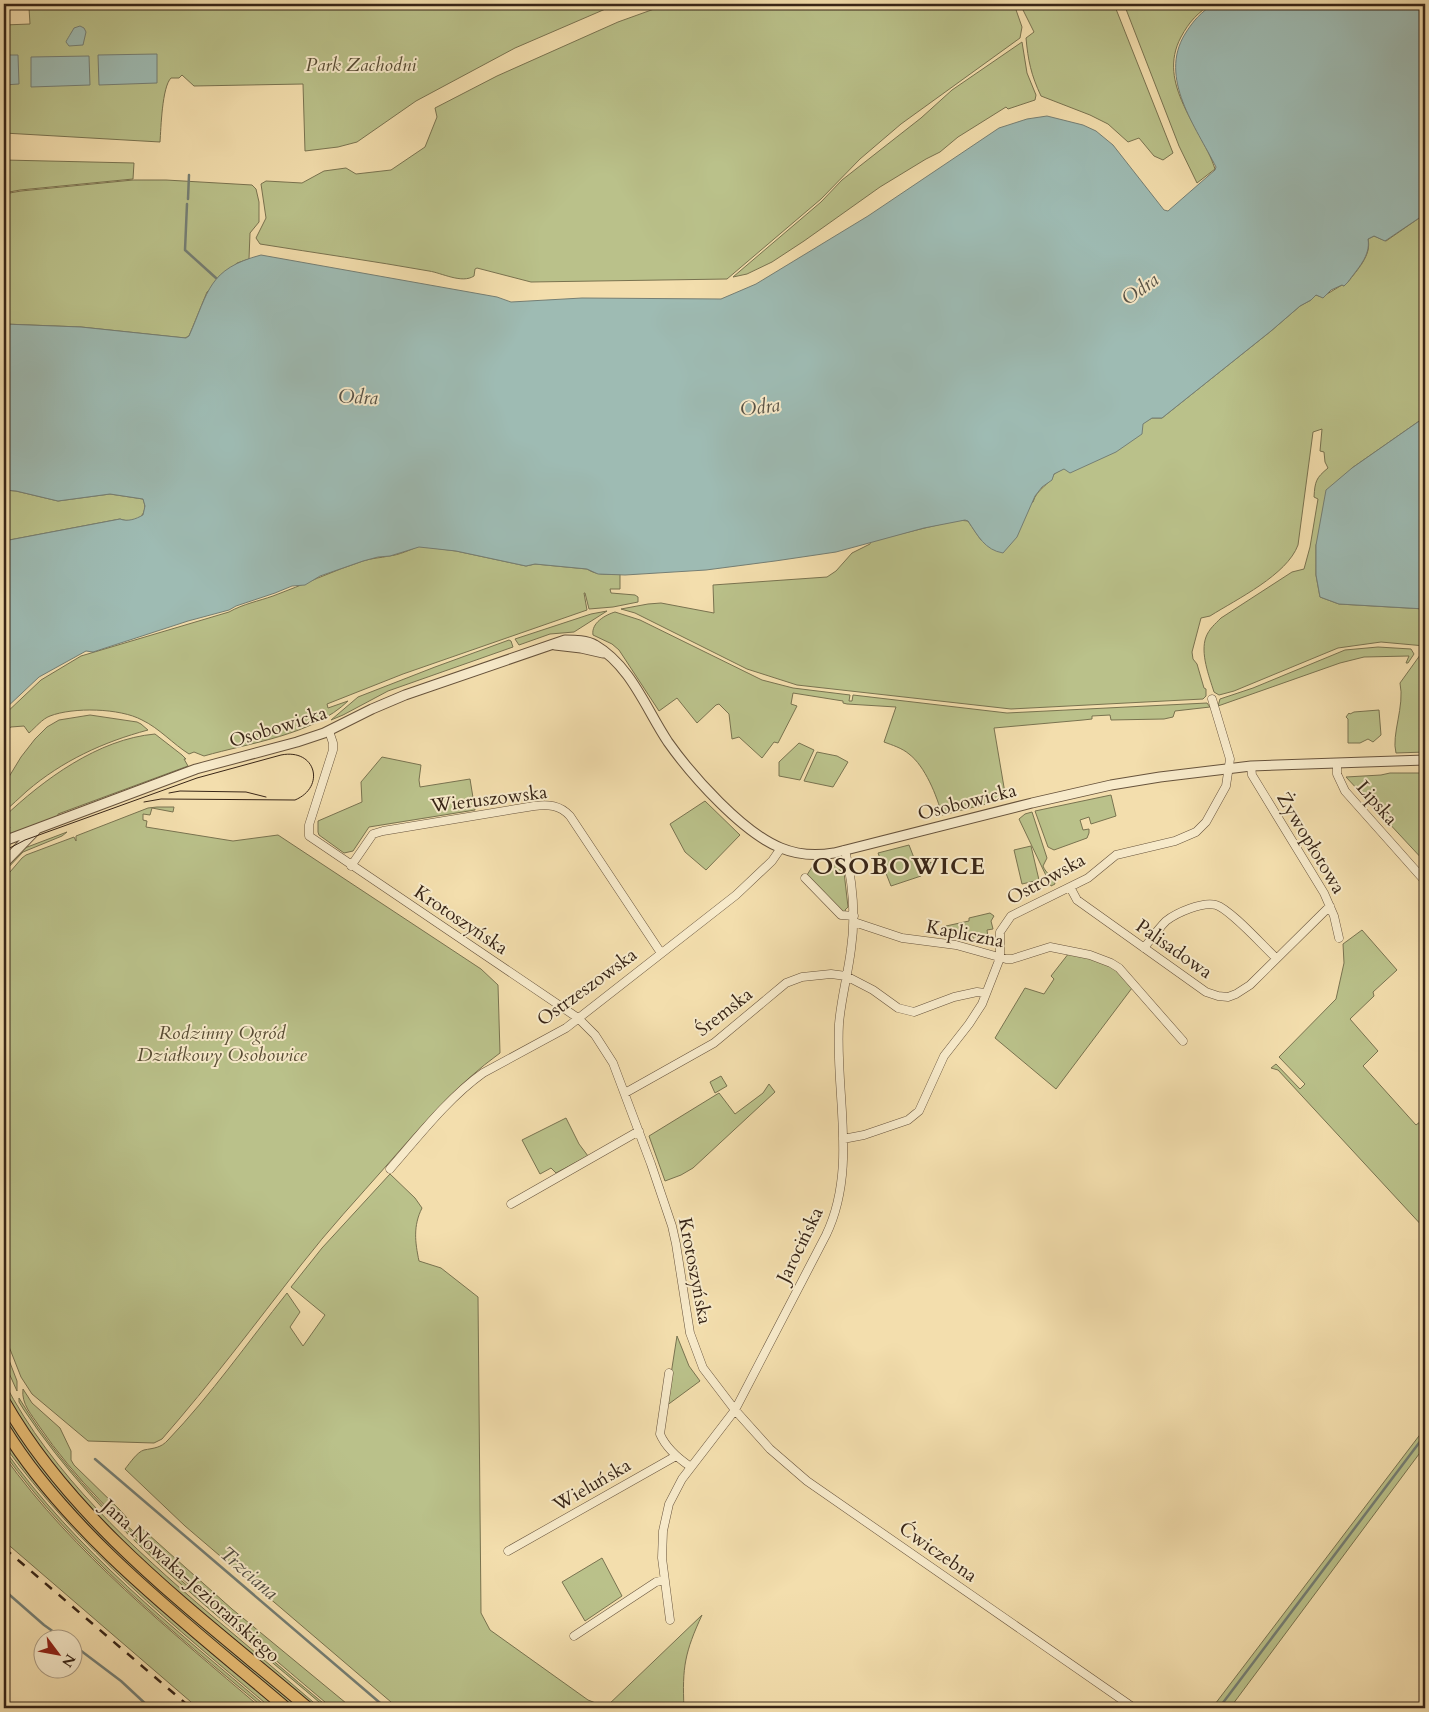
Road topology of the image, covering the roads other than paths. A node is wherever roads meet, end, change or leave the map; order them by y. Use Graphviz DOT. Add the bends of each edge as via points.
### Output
graph roads {
  1 [pos="1212,699"];
  2 [pos="329,731"];
  3 [pos="1425,760"];
  4 [pos="1337,763"];
  5 [pos="1251,766"];
  6 [pos="1229,769"];
  7 [pos="40,826"];
  8 [pos="4,841"];
  9 [pos="781,848"];
  10 [pos="846,850"];
  11 [pos="4,863"];
  12 [pos="351,866"];
  13 [pos="805,878"];
  14 [pos="1425,881"];
  15 [pos="1070,887"];
  16 [pos="1330,906"];
  17 [pos="854,919"];
  18 [pos="1339,938"];
  19 [pos="1144,948"];
  20 [pos="660,953"];
  21 [pos="1000,958"];
  22 [pos="1276,958"];
  23 [pos="846,976"];
  24 [pos="985,993"];
  25 [pos="578,1018"];
  26 [pos="1182,1041"];
  27 [pos="625,1093"];
  28 [pos="639,1131"];
  29 [pos="843,1139"];
  30 [pos="390,1170"];
  31 [pos="511,1204"];
  32 [pos="686,1314"];
  33 [pos="677,1316"];
  34 [pos="669,1373"];
  35 [pos="4,1401"];
  36 [pos="735,1410"];
  37 [pos="4,1428"];
  38 [pos="676,1456"];
  39 [pos="691,1467"];
  40 [pos="508,1551"];
  41 [pos="664,1580"];
  42 [pos="670,1620"];
  43 [pos="574,1636"];
  44 [pos="286,1708"];
  45 [pos="308,1708"];
  46 [pos="1134,1708"];
  1 -- 6 [label="street" via="1230,759"];
  2 -- 7 [label="street, Osobowicka" via="196,769"];
  2 -- 9 [label="street, Osobowicka" via="405,695 551,644 579,640 595,645 626,673 668,741 702,784 753,831"];
  2 -- 12 [label="street, Krotoszyńska" via="333,743 331,756 309,825 309,836"];
  3 -- 4 [label="street, Osobowicka"];
  4 -- 5 [label="street, Osobowicka"];
  4 -- 14 [label="street, Lipska" via="1337,774 1345,791"];
  5 -- 6 [label="street, Osobowicka"];
  5 -- 16 [label="street, Żywopłotowa" via="1252,775"];
  6 -- 10 [label="street, Osobowicka" via="1095,789"];
  6 -- 15 [label="street, Ostrowska" via="1226,786 1214,810 1196,832 1175,842 1116,856 1088,878"];
  7 -- 8 [label="street, Osobowicka"];
  7 -- 11 [label="street, Osobowicka"];
  9 -- 10 [label="street, Osobowicka" via="813,855"];
  9 -- 20 [label="street, Ostrzeszowska" via="747,886"];
  10 -- 17 [label="street, Jarocińska" via="853,885"];
  12 -- 20 [label="street, Wieruszowska" via="373,834 382,831 534,806 558,807 570,816"];
  12 -- 25 [label="street, Krotoszyńska"];
  13 -- 17 [label="street, Kapliczna" via="841,915"];
  15 -- 19 [label="street, Palisadowa" via="1077,900"];
  15 -- 21 [label="street, Ostrowska" via="1006,921 1000,932"];
  16 -- 18 [label="street, Żywopłotowa"];
  16 -- 22 [label="street, Palisadowa"];
  17 -- 21 [label="street, Kapliczna" via="902,938 956,945"];
  17 -- 23 [label="street, Jarocińska"];
  19 -- 22 [label="street, Palisadowa" via="1206,992 1223,997 1243,990"];
  19 -- 22 [label="street" via="1167,920 1196,906 1214,904 1228,912"];
  20 -- 25 [label="street, Ostrzeszowska"];
  21 -- 24 [label="street, Ostrowska"];
  21 -- 26 [label="street, Kapliczna" via="1012,959 1050,947 1100,958 1119,968"];
  23 -- 24 [label="street" via="893,1005 910,1011 954,997"];
  23 -- 27 [label="street, Śremska" via="802,976 792,980 714,1043"];
  23 -- 29 [label="street, Jarocińska" via="839,1034"];
  24 -- 29 [label="street, Ostrowska" via="973,1019 944,1056 916,1114 908,1120"];
  25 -- 27 [label="street, Krotoszyńska" via="608,1053"];
  25 -- 30 [label="street, Ostrzeszowska" via="472,1081"];
  27 -- 28 [label="street, Krotoszyńska"];
  28 -- 31 [label="street"];
  28 -- 32 [label="street, Krotoszyńska" via="675,1238"];
  29 -- 36 [label="street, Jarocińska" via="839,1196 830,1226"];
  32 -- 33 [label="street"];
  32 -- 36 [label="street, Krotoszyńska" via="703,1368"];
  34 -- 38 [label="street" via="660,1434"];
  35 -- 45 [label="main road, Jana Nowaka-Jeziorańskiego" via="49,1468 95,1520 166,1587"];
  36 -- 39 [label="street, Jarocińska"];
  36 -- 46 [label="street, Ćwiczebna" via="770,1449 807,1481"];
  37 -- 44 [label="main road, Jana Nowaka-Jeziorańskiego" via="56,1498 110,1555"];
  38 -- 39 [label="street"];
  38 -- 40 [label="street, Wieluńska"];
  39 -- 41 [label="street, Jarocińska" via="674,1492 665,1519 662,1544"];
  41 -- 42 [label="street, Jarocińska"];
  41 -- 43 [label="street" via="656,1582"];
}
